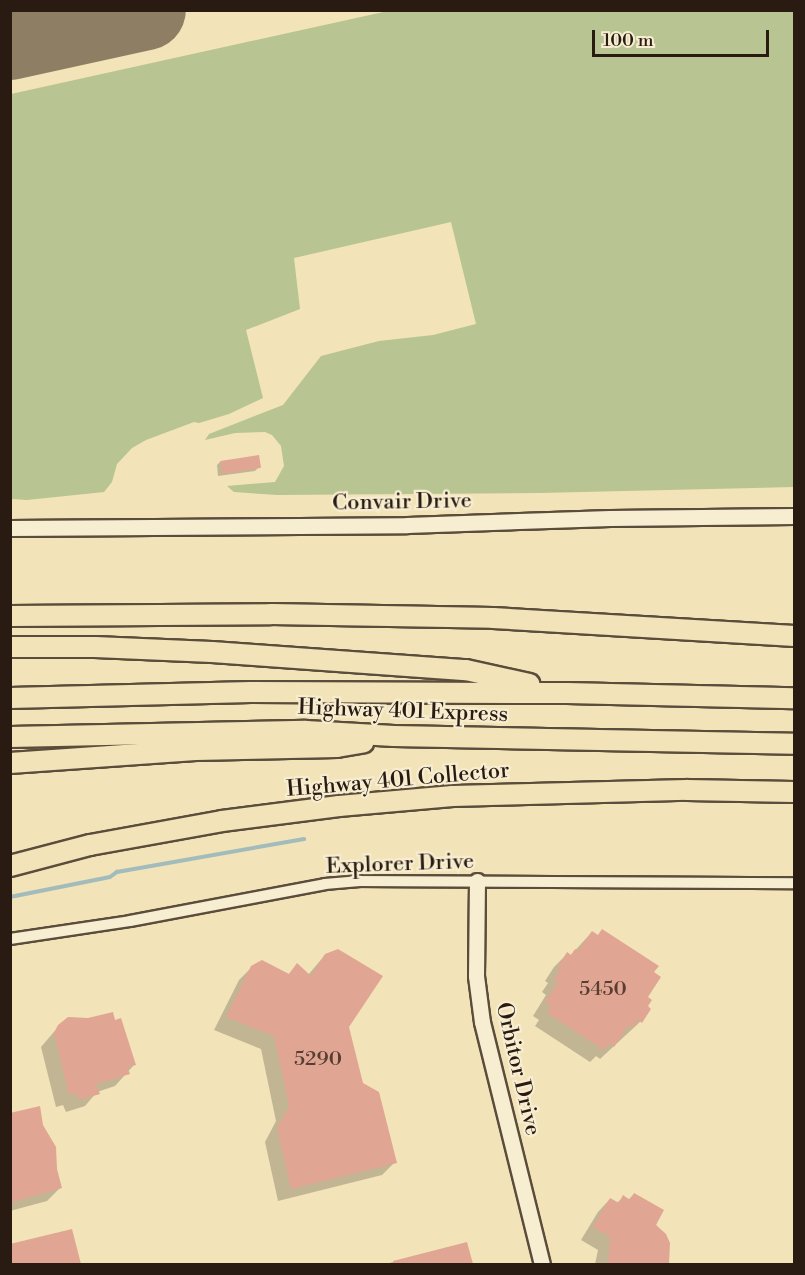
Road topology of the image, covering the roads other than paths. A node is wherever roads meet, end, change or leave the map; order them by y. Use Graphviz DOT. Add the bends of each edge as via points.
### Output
graph roads {
  1 [pos="795,516"];
  2 [pos="10,528"];
  3 [pos="10,616"];
  4 [pos="795,636"];
  5 [pos="10,647"];
  6 [pos="567,693"];
  7 [pos="10,698"];
  8 [pos="795,698"];
  9 [pos="394,736"];
  10 [pos="10,737"];
  11 [pos="795,744"];
  12 [pos="10,763"];
  13 [pos="795,792"];
  14 [pos="90,844"];
  15 [pos="10,851"];
  16 [pos="10,866"];
  17 [pos="477,881"];
  18 [pos="795,883"];
  19 [pos="10,939"];
  20 [pos="542,1264"];
  1 -- 2 [label="street, Convair Drive" via="407,525"];
  3 -- 4 [label="highway" via="271,614 493,618"];
  5 -- 6 [label="highway" via="212,652 466,670"];
  6 -- 7 [label="highway, Highway 401 Express" via="251,692"];
  6 -- 8 [label="highway, Highway 401 Express"];
  9 -- 10 [label="highway, Highway 401 Express" via="306,731"];
  9 -- 11 [label="highway, Highway 401 Express"];
  9 -- 12 [label="highway" via="337,747 196,750"];
  13 -- 14 [label="highway, Highway 401 Collector" via="687,790 453,796 222,821"];
  14 -- 15 [label="highway"];
  14 -- 16 [label="highway, Highway 401 Collector"];
  17 -- 18 [label="street, Explorer Drive"];
  17 -- 19 [label="street, Explorer Drive" via="411,879 325,884"];
  17 -- 20 [label="street, Orbitor Drive" via="476,976 482,1022"];
}
